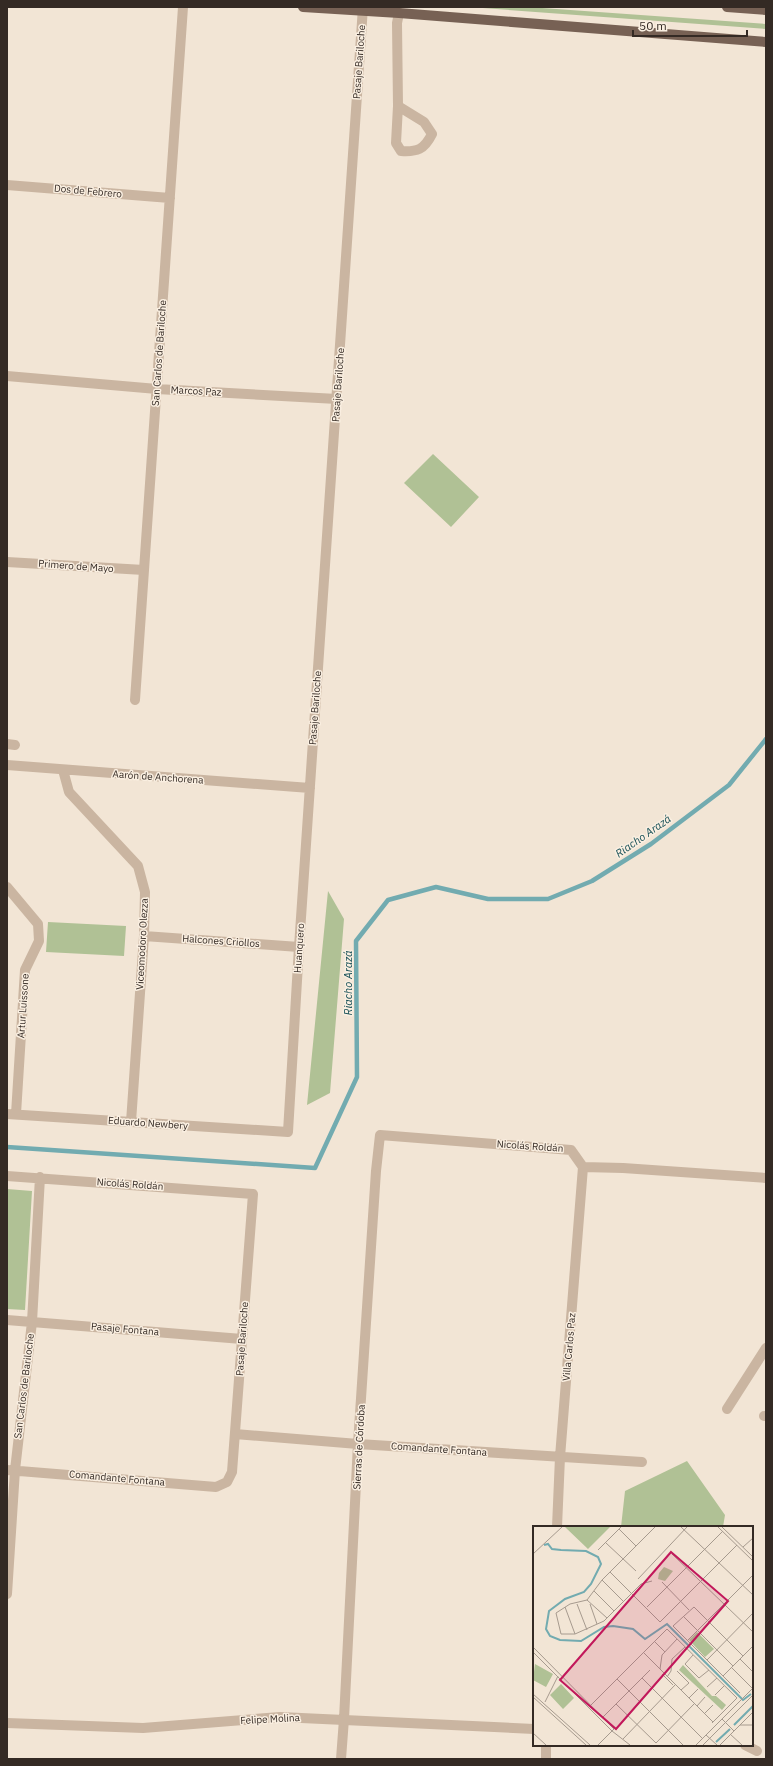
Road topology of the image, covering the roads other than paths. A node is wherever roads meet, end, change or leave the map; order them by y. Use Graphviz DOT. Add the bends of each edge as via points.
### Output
graph roads {
  1 [pos="183,7"];
  2 [pos="303,7"];
  3 [pos="726,7"];
  4 [pos="363,9"];
  5 [pos="766,10"];
  6 [pos="399,13"];
  7 [pos="766,42"];
  8 [pos="398,106"];
  9 [pos="7,185"];
  10 [pos="170,198"];
  11 [pos="7,376"];
  12 [pos="157,389"];
  13 [pos="337,399"];
  14 [pos="7,562"];
  15 [pos="144,570"];
  16 [pos="135,700"];
  17 [pos="311,764"];
  18 [pos="7,766"];
  19 [pos="63,770"];
  20 [pos="310,788"];
  21 [pos="7,887"];
  22 [pos="144,936"];
  23 [pos="299,946"];
  24 [pos="12,1114"];
  25 [pos="131,1122"];
  26 [pos="288,1132"];
  27 [pos="380,1135"];
  28 [pos="583,1167"];
  29 [pos="7,1176"];
  30 [pos="40,1177"];
  31 [pos="766,1178"];
  32 [pos="253,1194"];
  33 [pos="7,1320"];
  34 [pos="32,1322"];
  35 [pos="242,1338"];
  36 [pos="766,1348"];
  37 [pos="727,1410"];
  38 [pos="235,1434"];
  39 [pos="358,1444"];
  40 [pos="560,1457"];
  41 [pos="642,1462"];
  42 [pos="11,1470"];
  43 [pos="227,1482"];
  44 [pos="557,1526"];
  45 [pos="7,1594"];
  46 [pos="344,1719"];
  47 [pos="7,1723"];
  48 [pos="533,1729"];
  49 [pos="546,1746"];
  50 [pos="747,1746"];
  51 [pos="757,1751"];
  52 [pos="340,1759"];
  53 [pos="546,1759"];
  1 -- 10 [label="street, San Carlos de Bariloche"];
  2 -- 4 [label="main road"];
  3 -- 5 [label="main road"];
  4 -- 6 [label="main road"];
  4 -- 13 [label="street, Pasaje Bariloche"];
  6 -- 7 [label="main road"];
  6 -- 8 [label="street"];
  8 -- 8 [label="street" via="396,143 401,151 414,152 427,144 432,134 424,122"];
  9 -- 10 [label="street, Dos de Febrero"];
  10 -- 12 [label="street, San Carlos de Bariloche"];
  11 -- 12 [label="street, Marcos Paz"];
  12 -- 13 [label="street, Marcos Paz"];
  12 -- 15 [label="street, San Carlos de Bariloche"];
  13 -- 17 [label="street, Pasaje Bariloche"];
  14 -- 15 [label="street, Primero de Mayo"];
  15 -- 16 [label="street, San Carlos de Bariloche"];
  17 -- 20 [label="street, Huanquero"];
  18 -- 19 [label="street, Aarón de Anchorena"];
  19 -- 20 [label="street, Aarón de Anchorena"];
  19 -- 22 [label="street, Viceomodoro Olezza" via="69,792 138,866 145,892"];
  20 -- 23 [label="street, Huanquero"];
  21 -- 24 [label="street, Artur Luissone" via="38,924 39,941 25,970"];
  22 -- 23 [label="street, Halcones Criollos"];
  22 -- 25 [label="street, Viceomodoro Olezza"];
  23 -- 26 [label="street, Huanquero"];
  24 -- 25 [label="street, Eduardo Newbery"];
  25 -- 26 [label="street, Eduardo Newbery"];
  27 -- 28 [label="street, Nicolás Roldán" via="571,1150"];
  27 -- 39 [label="street, Sierras de Córdoba"];
  28 -- 31 [label="street"];
  28 -- 40 [label="street, Villa Carlos Paz"];
  29 -- 30 [label="street, Nicolás Roldán"];
  30 -- 32 [label="street, Nicolás Roldán"];
  30 -- 34 [label="street, San Carlos de Bariloche"];
  32 -- 35 [label="street, Pasaje Bariloche"];
  33 -- 34 [label="street, Pasaje Fontana"];
  34 -- 35 [label="street, Pasaje Fontana"];
  34 -- 42 [label="street, San Carlos de Bariloche"];
  35 -- 38 [label="street, Pasaje Bariloche"];
  36 -- 37 [label="street"];
  38 -- 39 [label="street, Comandante Fontana"];
  38 -- 43 [label="street, Pasaje Bariloche" via="232,1472"];
  39 -- 40 [label="street, Comandante Fontana"];
  39 -- 46 [label="street, Sierras de Córdoba"];
  40 -- 41 [label="street, Comandante Fontana"];
  40 -- 44 [label="street, Villa Carlos Paz"];
  42 -- 43 [label="street, Comandante Fontana" via="216,1486"];
  42 -- 45 [label="street, San Carlos de Bariloche"];
  46 -- 47 [label="street, Felipe Molina" via="280,1717 143,1728"];
  46 -- 48 [label="street, Felipe Molina"];
  46 -- 52 [label="street, Sierras de Córdoba"];
  49 -- 53 [label="street"];
  50 -- 51 [label="street"];
}
